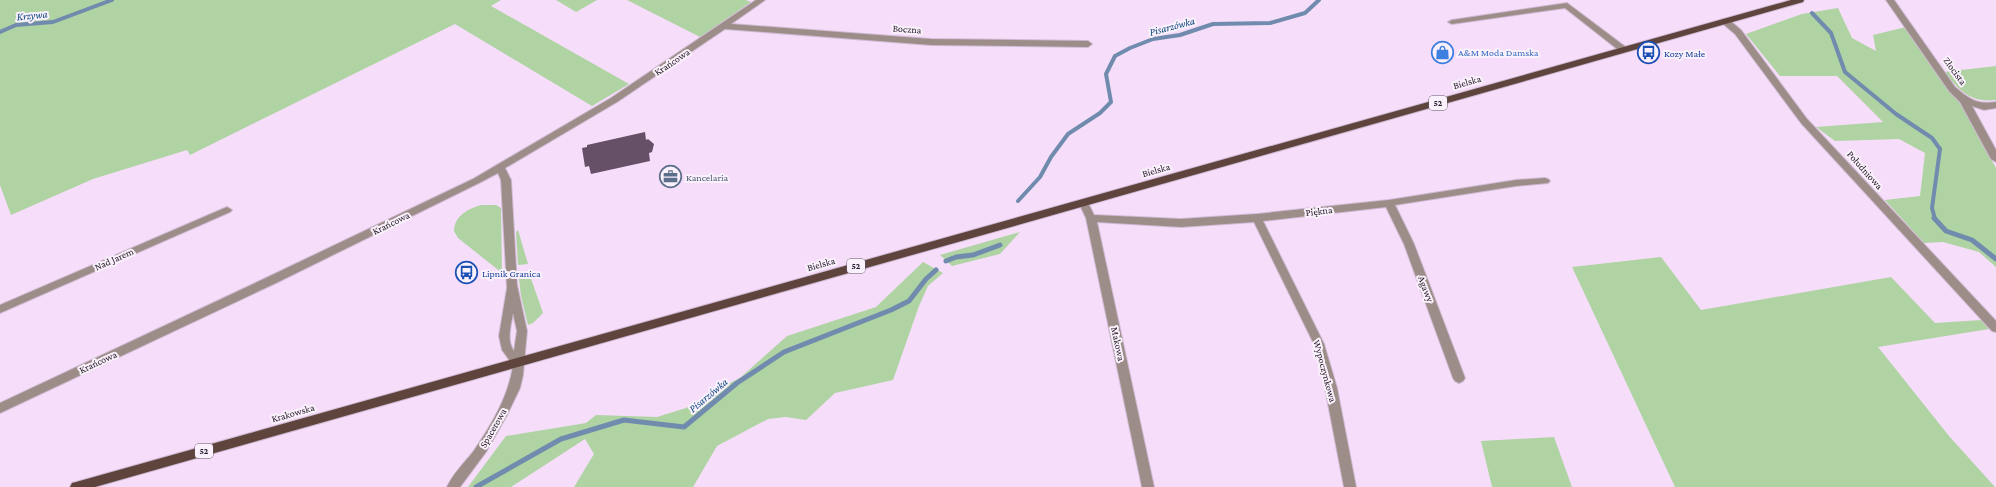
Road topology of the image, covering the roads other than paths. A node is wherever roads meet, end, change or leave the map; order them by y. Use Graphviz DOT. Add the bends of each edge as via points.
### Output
graph roads {
  1 [pos="761,0"];
  2 [pos="1890,0"];
  3 [pos="1796,1"];
  4 [pos="1725,21"];
  5 [pos="1452,22"];
  6 [pos="724,26"];
  7 [pos="1088,44"];
  8 [pos="1624,50"];
  9 [pos="1964,100"];
  10 [pos="1996,105"];
  11 [pos="1996,159"];
  12 [pos="500,168"];
  13 [pos="1545,181"];
  14 [pos="1084,203"];
  15 [pos="1389,203"];
  16 [pos="227,210"];
  17 [pos="1091,218"];
  18 [pos="1257,218"];
  19 [pos="512,285"];
  20 [pos="0,309"];
  21 [pos="1996,328"];
  22 [pos="518,362"];
  23 [pos="1459,378"];
  24 [pos="0,408"];
  25 [pos="76,487"];
  26 [pos="453,487"];
  27 [pos="1148,487"];
  28 [pos="1350,487"];
  1 -- 6 [label="street, Krańcowa"];
  2 -- 9 [label="street, Złocista" via="1952,89"];
  3 -- 4 [label="main road, Bielska / 52"];
  4 -- 8 [label="main road, Bielska / 52"];
  4 -- 21 [label="street, Południowa" via="1738,32 1804,121"];
  5 -- 8 [label="street" via="1567,5"];
  6 -- 7 [label="street, Boczna" via="931,42"];
  6 -- 12 [label="street, Krańcowa" via="614,100"];
  8 -- 14 [label="main road, Bielska / 52"];
  9 -- 10 [label="street" via="1984,107"];
  9 -- 11 [label="street, Złocista"];
  12 -- 19 [label="street" via="506,180"];
  12 -- 24 [label="street, Krańcowa" via="387,225"];
  13 -- 15 [label="street, Piękna" via="1516,183"];
  14 -- 17 [label="street, Makowa"];
  14 -- 22 [label="main road, Bielska / 52"];
  15 -- 18 [label="street, Piękna"];
  15 -- 23 [label="street, Agawy" via="1409,244"];
  16 -- 20 [label="street, Nad Jarem"];
  17 -- 18 [label="street, Piękna" via="1180,223"];
  17 -- 27 [label="street, Makowa"];
  18 -- 28 [label="street, Wypoczynkowa" via="1320,344"];
  19 -- 22 [label="street, Spacerowa" via="522,331"];
  19 -- 22 [label="street" via="504,336 507,350"];
  22 -- 25 [label="main road, Krakowska / 52"];
  22 -- 26 [label="street, Spacerowa" via="514,388 503,412 482,448"];
}
